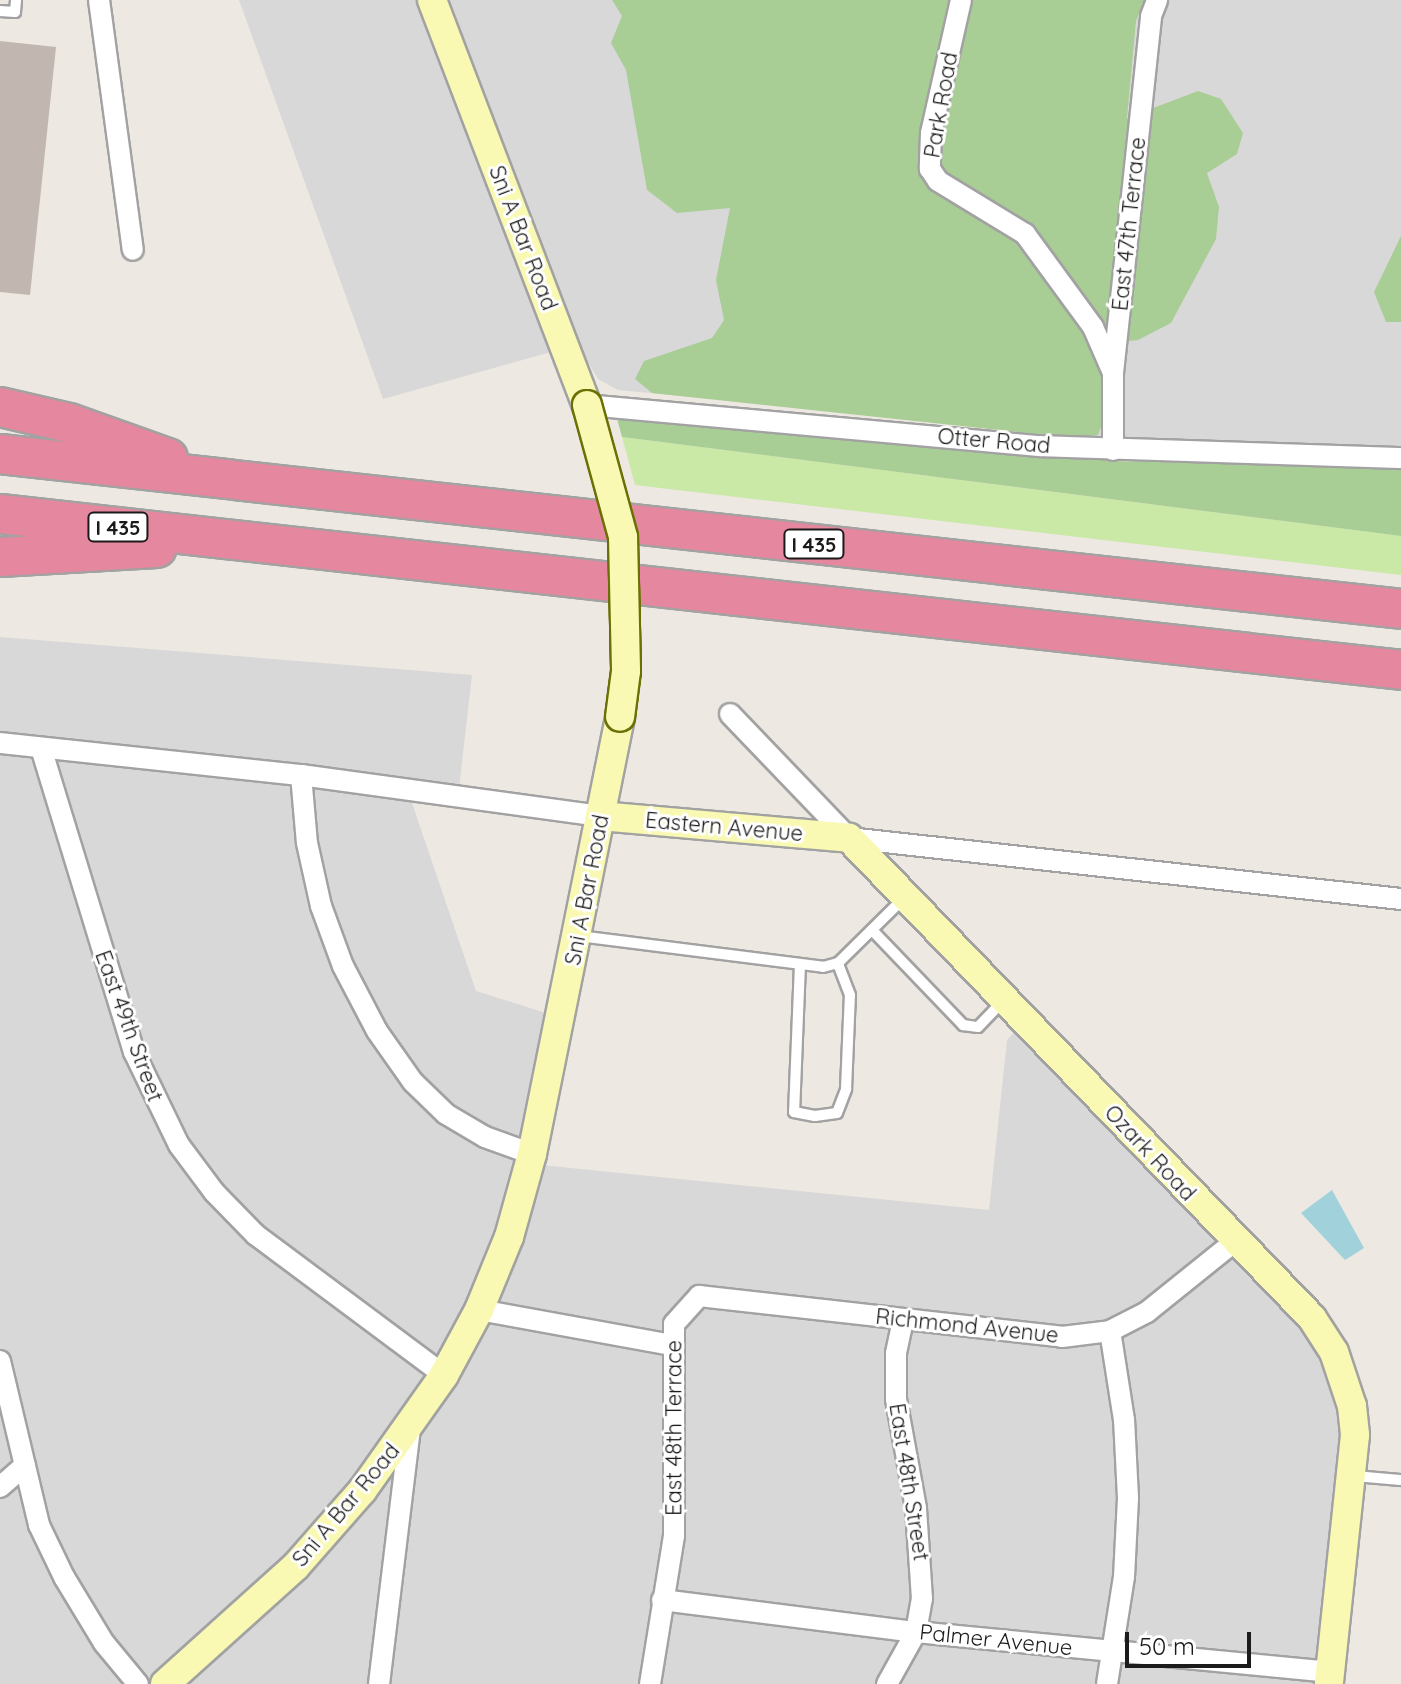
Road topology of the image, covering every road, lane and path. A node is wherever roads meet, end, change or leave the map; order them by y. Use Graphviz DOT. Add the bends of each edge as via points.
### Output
graph roads {
  1 [pos="16,0"];
  2 [pos="99,0"];
  3 [pos="432,0"];
  4 [pos="961,0"];
  5 [pos="1157,0"];
  6 [pos="0,11"];
  7 [pos="133,250"];
  8 [pos="1113,373"];
  9 [pos="587,405"];
  10 [pos="0,407"];
  11 [pos="1113,450"];
  12 [pos="0,454"];
  13 [pos="1401,458"];
  14 [pos="227,479"];
  15 [pos="0,514"];
  16 [pos="236,540"];
  17 [pos="0,557"];
  18 [pos="1401,609"];
  19 [pos="1401,670"];
  20 [pos="730,714"];
  21 [pos="0,743"];
  22 [pos="41,748"];
  23 [pos="301,775"];
  24 [pos="600,816"];
  25 [pos="849,838"];
  26 [pos="907,895"];
  27 [pos="1401,899"];
  28 [pos="872,930"];
  29 [pos="579,936"];
  30 [pos="838,963"];
  31 [pos="800,964"];
  32 [pos="1005,999"];
  33 [pos="532,1154"];
  34 [pos="1234,1242"];
  35 [pos="720,1298"];
  36 [pos="479,1310"];
  37 [pos="903,1320"];
  38 [pos="1110,1331"];
  39 [pos="671,1345"];
  40 [pos="0,1361"];
  41 [pos="444,1375"];
  42 [pos="410,1428"];
  43 [pos="25,1465"];
  44 [pos="1352,1475"];
  45 [pos="1401,1480"];
  46 [pos="0,1487"];
  47 [pos="662,1600"];
  48 [pos="916,1632"];
  49 [pos="1112,1652"];
  50 [pos="1330,1678"];
  51 [pos="138,1684"];
  52 [pos="165,1684"];
  53 [pos="379,1684"];
  54 [pos="650,1684"];
  55 [pos="887,1684"];
  56 [pos="1107,1684"];
  1 -- 6 [label="lane" via="15,12"];
  2 -- 7 [label="street"];
  3 -- 9 [label="street, Sni A Bar Road"];
  4 -- 8 [label="street, Park Road" via="931,133 930,169 938,181 1025,234 1093,327"];
  5 -- 8 [label="street, East 47th Terrace" via="1151,16"];
  8 -- 11 [label="street, East 47th Terrace"];
  9 -- 11 [label="street, Otter Road"];
  9 -- 24 [label="street, Sni A Bar Road, bridge" via="623,537 626,671"];
  10 -- 14 [label="highway" via="69,423"];
  11 -- 13 [label="street, Otter Road"];
  12 -- 14 [label="highway, I 435"];
  14 -- 18 [label="highway, I 435"];
  15 -- 16 [label="highway, I 435"];
  16 -- 17 [label="highway" via="52,558"];
  16 -- 19 [label="highway, I 435"];
  20 -- 25 [label="street, Ozark Road"];
  21 -- 22 [label="street, Eastern Avenue"];
  22 -- 23 [label="street, Eastern Avenue"];
  22 -- 41 [label="street, East 49th Street" via="134,1052 179,1145 256,1235"];
  23 -- 24 [label="street, Eastern Avenue"];
  23 -- 33 [label="street" via="307,843 321,906 343,966 377,1031 413,1082 446,1114 485,1137"];
  24 -- 25 [label="street, Eastern Avenue"];
  24 -- 29 [label="street, Sni A Bar Road"];
  25 -- 26 [label="street, Ozark Road"];
  25 -- 27 [label="street, Eastern Avenue"];
  26 -- 28 [label="lane"];
  26 -- 32 [label="street, Ozark Road"];
  28 -- 30 [label="lane"];
  28 -- 32 [label="lane" via="963,1025 978,1027"];
  29 -- 31 [label="lane"];
  29 -- 33 [label="street, Sni A Bar Road"];
  30 -- 31 [label="lane"];
  30 -- 31 [label="lane" via="850,995 846,1089 837,1113 815,1116 794,1112"];
  32 -- 34 [label="street, Ozark Road"];
  33 -- 36 [label="street, Sni A Bar Road" via="509,1237"];
  34 -- 38 [label="street, Richmond Avenue" via="1147,1312"];
  34 -- 44 [label="street, Ozark Road" via="1312,1318 1334,1352 1352,1406"];
  35 -- 37 [label="street, Richmond Avenue"];
  35 -- 39 [label="street, East 48th Terrace" via="699,1296 689,1304 674,1324"];
  36 -- 39 [label="street"];
  36 -- 41 [label="street, Sni A Bar Road"];
  37 -- 38 [label="street, Richmond Avenue" via="1062,1337"];
  37 -- 48 [label="street, East 48th Street" via="896,1353 896,1399 923,1562"];
  38 -- 49 [label="street" via="1124,1420 1128,1498"];
  39 -- 47 [label="street, East 48th Terrace" via="677,1482"];
  40 -- 43 [label="street"];
  41 -- 42 [label="street, Sni A Bar Road"];
  42 -- 52 [label="street, Sni A Bar Road" via="296,1566"];
  42 -- 53 [label="street"];
  43 -- 46 [label="street"];
  43 -- 51 [label="street" via="39,1525 64,1577 104,1643"];
  44 -- 45 [label="lane"];
  44 -- 50 [label="street, Ozark Road"];
  47 -- 48 [label="street, Palmer Avenue"];
  47 -- 54 [label="street, East 48th Terrace"];
  48 -- 49 [label="street, Palmer Avenue"];
  48 -- 55 [label="street, East 48th Street"];
  49 -- 50 [label="street, Palmer Avenue"];
  49 -- 56 [label="street"];
}
